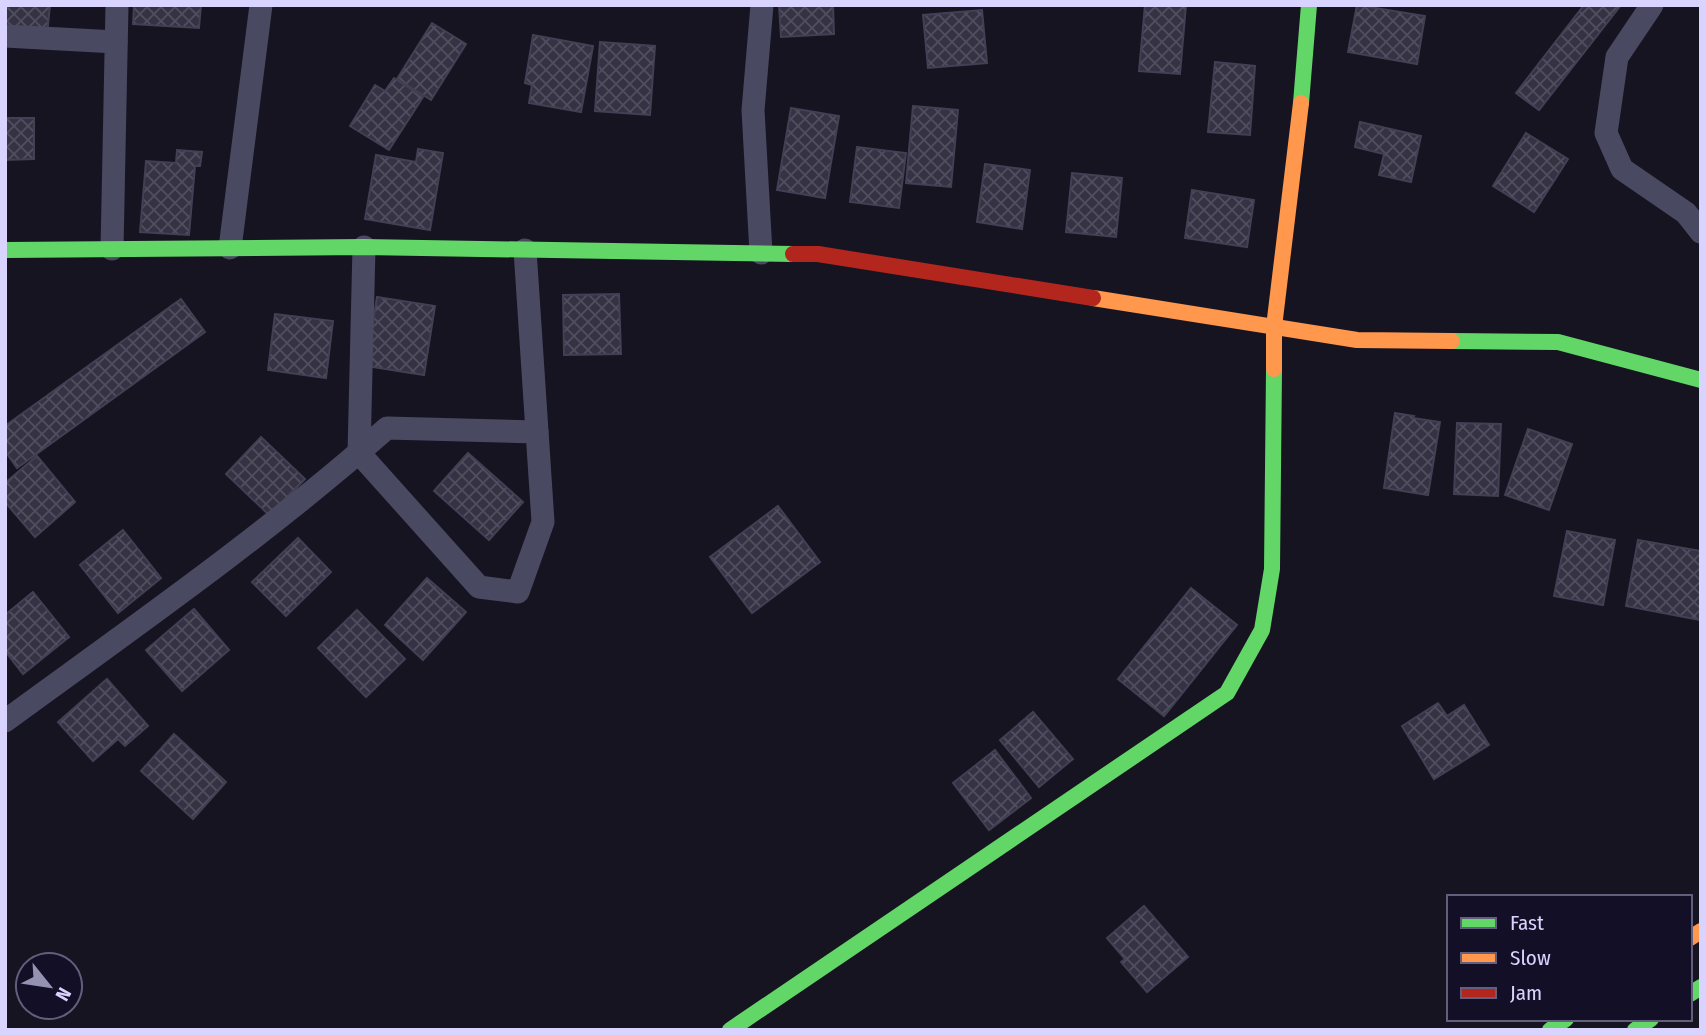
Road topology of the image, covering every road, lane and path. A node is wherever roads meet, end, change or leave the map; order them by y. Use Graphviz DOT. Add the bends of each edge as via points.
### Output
graph roads {
  1 [pos="117,5"];
  2 [pos="261,5"];
  3 [pos="762,5"];
  4 [pos="1309,5"];
  5 [pos="1652,5"];
  6 [pos="5,36"];
  7 [pos="116,42"];
  8 [pos="1701,232"];
  9 [pos="364,247"];
  10 [pos="230,248"];
  11 [pos="112,249"];
  12 [pos="5,250"];
  13 [pos="525,250"];
  14 [pos="761,253"];
  15 [pos="1274,327"];
  16 [pos="1701,380"];
  17 [pos="537,432"];
  18 [pos="359,453"];
  19 [pos="5,721"];
  20 [pos="730,1030"];
  1 -- 7 [label="street"];
  2 -- 10 [label="street"];
  3 -- 14 [label="street" via="754,110"];
  4 -- 15 [label="main road"];
  5 -- 8 [label="street" via="1617,57 1606,133 1622,170 1686,213"];
  6 -- 7 [label="street"];
  7 -- 11 [label="street"];
  9 -- 10 [label="main road"];
  9 -- 13 [label="main road"];
  9 -- 18 [label="street"];
  10 -- 11 [label="main road"];
  11 -- 12 [label="main road"];
  13 -- 14 [label="main road"];
  13 -- 17 [label="street"];
  14 -- 15 [label="main road" via="818,254"];
  15 -- 16 [label="main road" via="1357,340 1558,342"];
  15 -- 20 [label="main road" via="1272,569 1262,629 1227,693"];
  17 -- 18 [label="street" via="387,428"];
  17 -- 18 [label="street" via="543,522 518,592 479,587"];
  18 -- 19 [label="street" via="215,567"];
}
